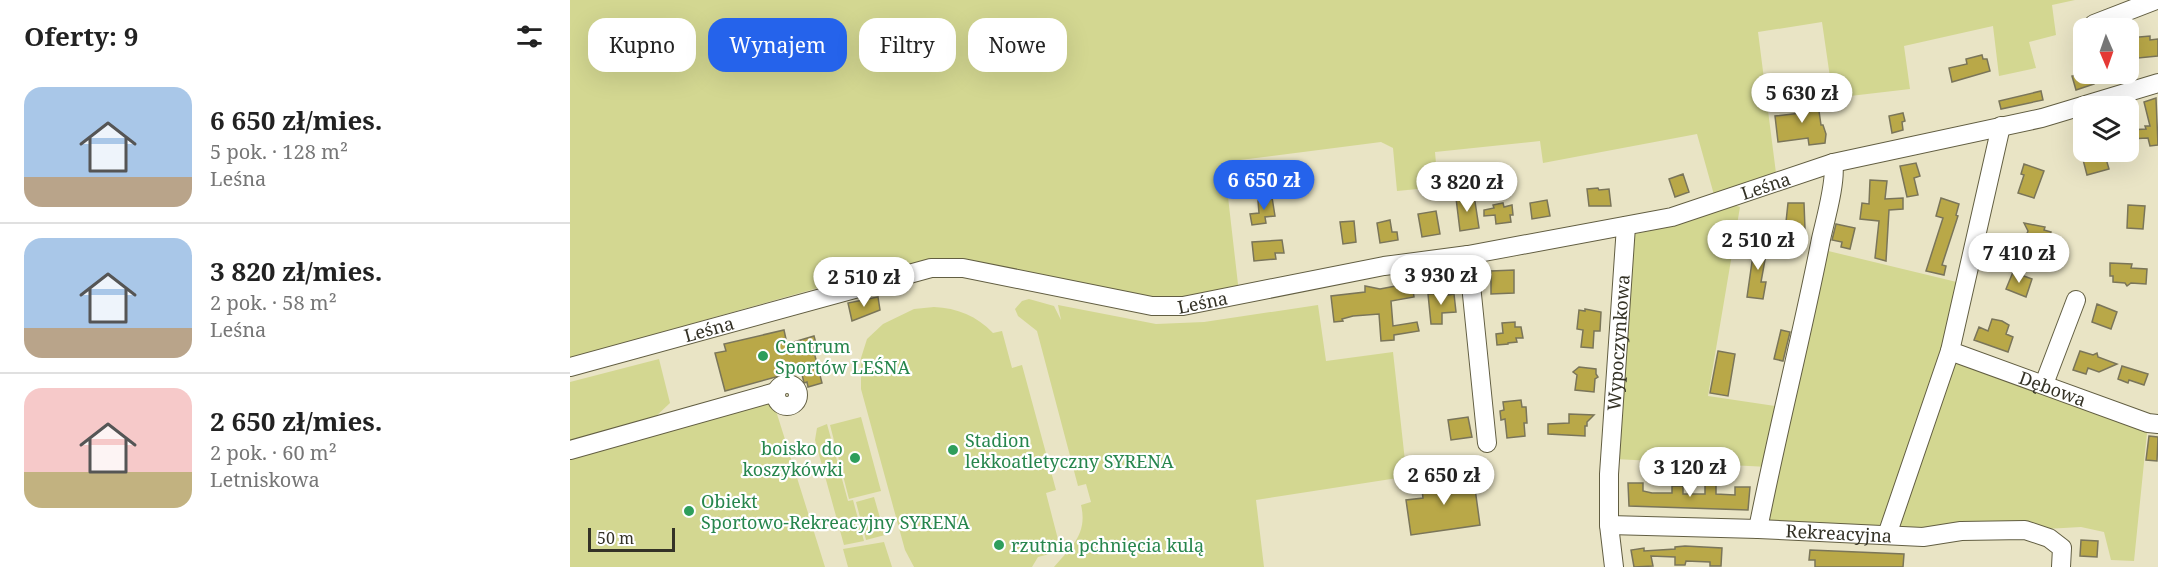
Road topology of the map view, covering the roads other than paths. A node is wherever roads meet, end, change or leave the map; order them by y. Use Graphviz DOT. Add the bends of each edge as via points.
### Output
graph roads {
  1 [pos="2156,0"];
  2 [pos="2110,18"];
  3 [pos="2158,83"];
  4 [pos="2001,126"];
  5 [pos="1833,163"];
  6 [pos="1626,226"];
  7 [pos="1468,255"];
  8 [pos="2076,300"];
  9 [pos="1950,351"];
  10 [pos="570,368"];
  11 [pos="2044,384"];
  12 [pos="776,392"];
  13 [pos="2158,424"];
  14 [pos="1487,443"];
  15 [pos="570,450"];
  16 [pos="1609,525"];
  17 [pos="1758,529"];
  18 [pos="1887,535"];
  19 [pos="1614,567"];
  20 [pos="2061,567"];
  1 -- 2 [label="street"];
  3 -- 4 [label="street, Leśna" via="2042,118"];
  4 -- 5 [label="street, Leśna"];
  4 -- 9 [label="street"];
  5 -- 6 [label="street, Leśna" via="1672,217"];
  5 -- 17 [label="street" via="1808,309"];
  6 -- 7 [label="street, Leśna"];
  6 -- 16 [label="street, Wypoczynkowa"];
  7 -- 10 [label="street, Leśna" via="1384,266 1183,306 1152,306 963,268 931,268"];
  7 -- 14 [label="street"];
  8 -- 11 [label="street"];
  9 -- 11 [label="street, Dębowa"];
  9 -- 18 [label="street"];
  11 -- 13 [label="street, Dębowa"];
  12 -- 15 [label="street"];
  16 -- 17 [label="street, Rekreacyjna"];
  16 -- 19 [label="street, Wypoczynkowa"];
  17 -- 18 [label="street, Rekreacyjna"];
  18 -- 20 [label="street, Rekreacyjna" via="1923,537 1961,531 2025,530 2049,538 2062,548"];
}
